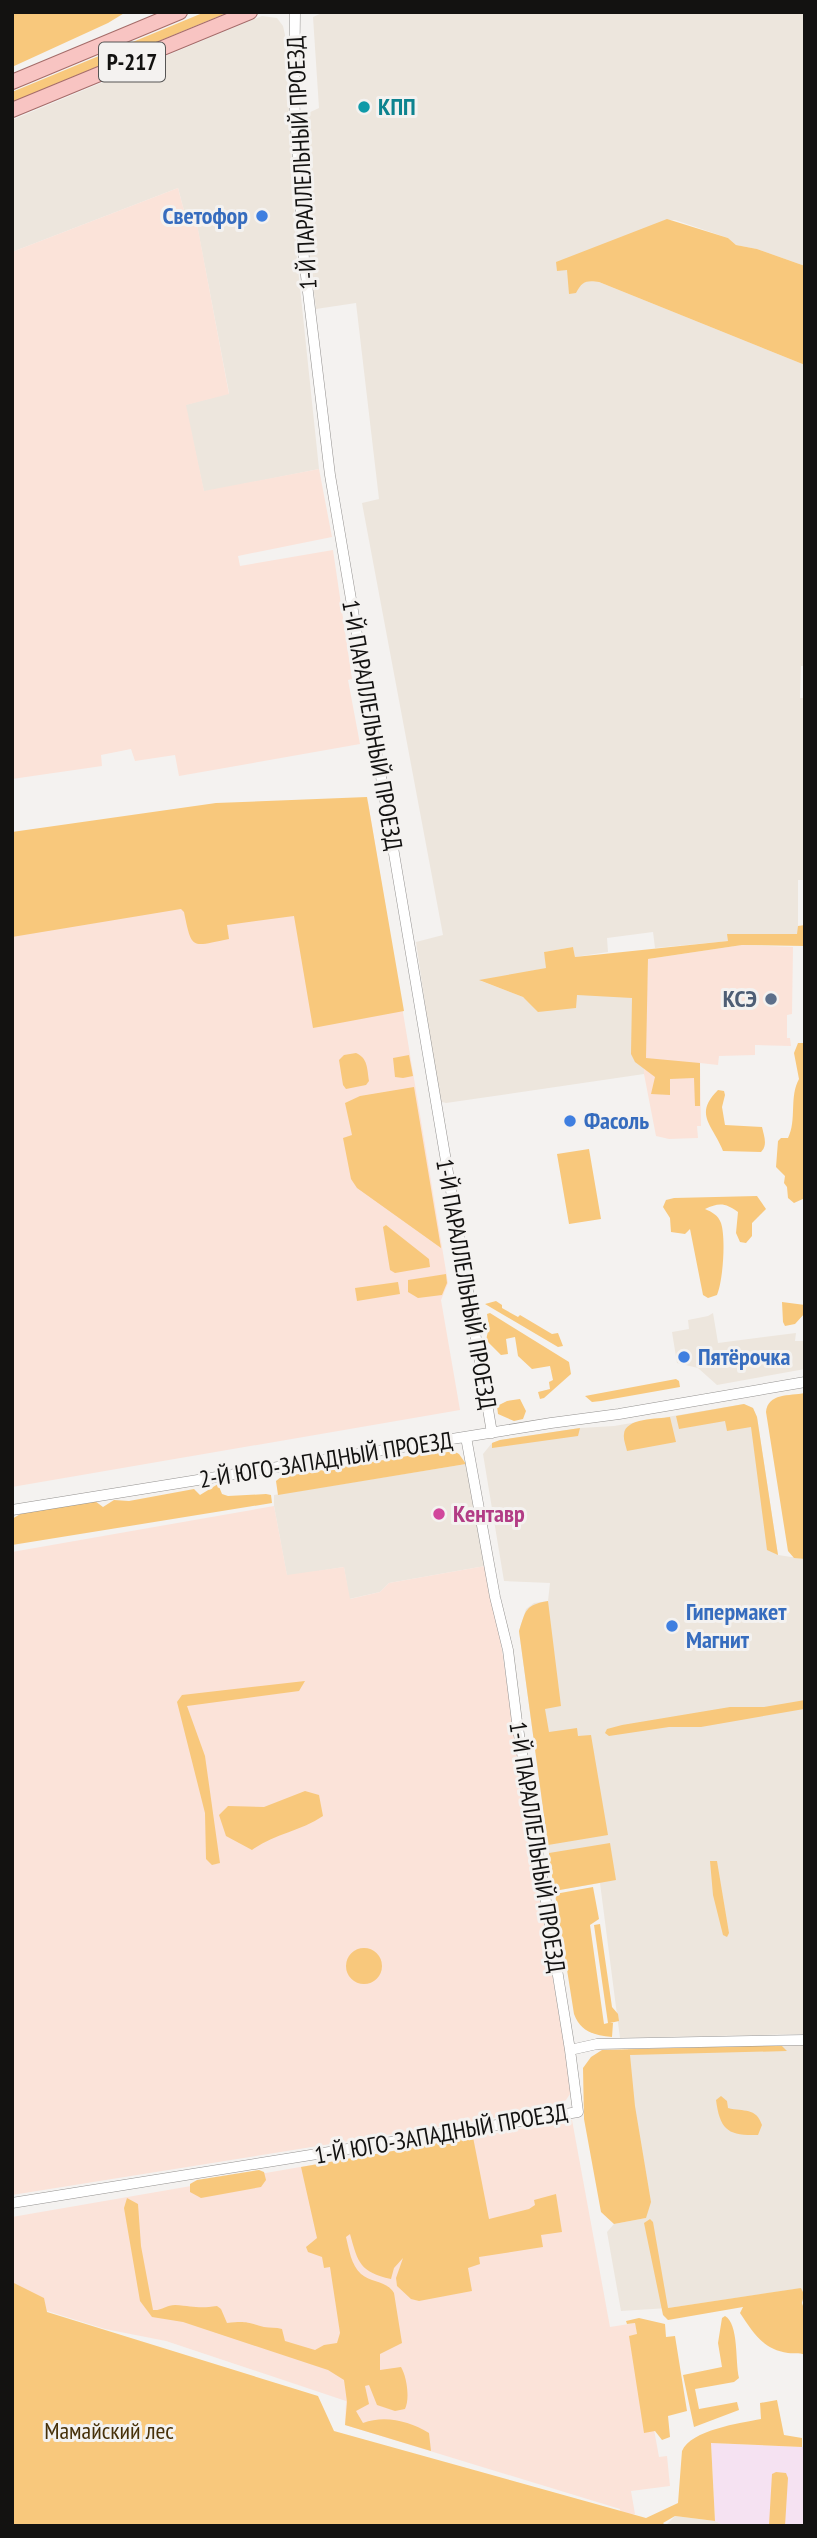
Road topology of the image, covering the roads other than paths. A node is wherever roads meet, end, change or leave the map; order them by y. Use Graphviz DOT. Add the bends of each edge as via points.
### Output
graph roads {
  1 [pos="180,12"];
  2 [pos="250,12"];
  3 [pos="295,12"];
  4 [pos="12,82"];
  5 [pos="12,110"];
  6 [pos="805,1382"];
  7 [pos="492,1433"];
  8 [pos="466,1437"];
  9 [pos="12,1510"];
  10 [pos="805,2040"];
  11 [pos="570,2050"];
  12 [pos="12,2203"];
  1 -- 4 [label="main road, Р-217"];
  2 -- 5 [label="main road, Р-217"];
  3 -- 7 [label="street, 1-Й ПАРАЛЛЕЛЬНЫЙ ПРОЕЗД" via="294,98 304,259 330,475"];
  6 -- 7 [label="street, 2-Й ЮГО-ЗАПАДНЫЙ ПРОЕЗД"];
  7 -- 8 [label="street, 2-Й ЮГО-ЗАПАДНЫЙ ПРОЕЗД"];
  8 -- 9 [label="street, 2-Й ЮГО-ЗАПАДНЫЙ ПРОЕЗД"];
  8 -- 11 [label="street, 1-Й ПАРАЛЛЕЛЬНЫЙ ПРОЕЗД" via="508,1650"];
  10 -- 11 [label="street" via="625,2042"];
  11 -- 12 [label="street, 1-Й ЮГО-ЗАПАДНЫЙ ПРОЕЗД" via="578,2112"];
}
